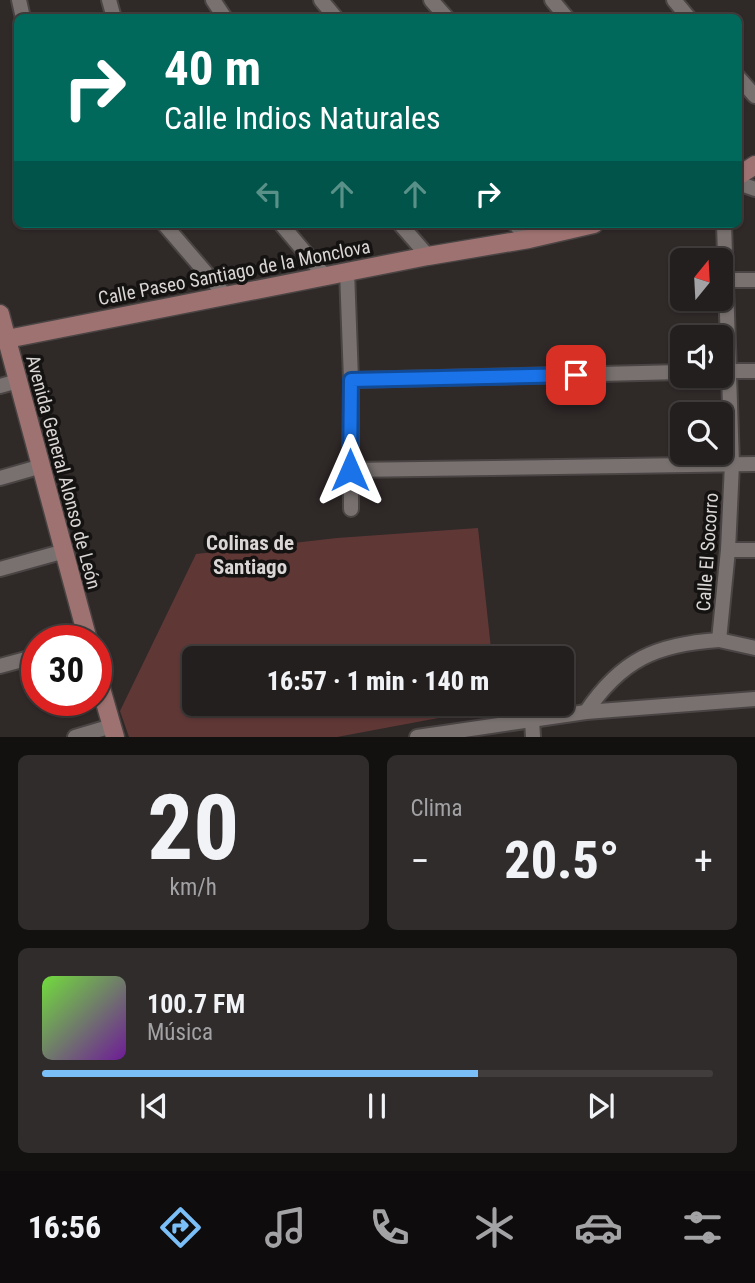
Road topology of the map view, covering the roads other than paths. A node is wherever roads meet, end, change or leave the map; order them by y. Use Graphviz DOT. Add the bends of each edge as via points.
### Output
graph roads {
  1 [pos="321,0"];
  2 [pos="431,0"];
  3 [pos="552,0"];
  4 [pos="674,0"];
  5 [pos="333,14"];
  6 [pos="443,14"];
  7 [pos="564,14"];
  8 [pos="686,14"];
  9 [pos="742,81"];
  10 [pos="755,96"];
  11 [pos="167,228"];
  12 [pos="284,228"];
  13 [pos="404,228"];
  14 [pos="519,228"];
  15 [pos="577,228"];
  16 [pos="724,228"];
  17 [pos="529,239"];
  18 [pos="725,248"];
  19 [pos="428,256"];
  20 [pos="347,271"];
  21 [pos="325,276"];
  22 [pos="733,280"];
  23 [pos="755,280"];
  24 [pos="225,295"];
  25 [pos="0,314"];
  26 [pos="7,339"];
  27 [pos="733,371"];
  28 [pos="755,371"];
  29 [pos="670,372"];
  30 [pos="351,380"];
  31 [pos="18,381"];
  32 [pos="0,386"];
  33 [pos="733,464"];
  34 [pos="755,464"];
  35 [pos="670,465"];
  36 [pos="732,465"];
  37 [pos="41,466"];
  38 [pos="350,470"];
  39 [pos="0,478"];
  40 [pos="351,509"];
  41 [pos="728,550"];
  42 [pos="755,550"];
  43 [pos="65,551"];
  44 [pos="0,569"];
  45 [pos="84,625"];
  46 [pos="719,640"];
  47 [pos="755,648"];
  48 [pos="21,660"];
  49 [pos="0,666"];
  50 [pos="755,699"];
  51 [pos="586,712"];
  52 [pos="531,720"];
  53 [pos="114,732"];
  54 [pos="75,737"];
  55 [pos="417,737"];
  56 [pos="533,737"];
  1 -- 5 [label="street"];
  2 -- 6 [label="street"];
  3 -- 7 [label="street"];
  4 -- 8 [label="street"];
  9 -- 10 [label="street"];
  11 -- 24 [label="street"];
  12 -- 21 [label="street"];
  13 -- 19 [label="street"];
  14 -- 17 [label="street"];
  15 -- 17 [label="street, Calle Paseo Santiago de la Monclova"];
  16 -- 18 [label="street, Calle El Socorro"];
  17 -- 19 [label="street, Calle Paseo Santiago de la Monclova"];
  19 -- 20 [label="street, Calle Paseo Santiago de la Monclova"];
  20 -- 21 [label="street, Calle Paseo Santiago de la Monclova"];
  20 -- 30 [label="street"];
  21 -- 24 [label="street, Calle Paseo Santiago de la Monclova"];
  22 -- 23 [label="street"];
  24 -- 26 [label="street, Calle Paseo Santiago de la Monclova"];
  25 -- 26 [label="street, Avenida General Alonso de León"];
  26 -- 31 [label="street, Avenida General Alonso de León"];
  27 -- 28 [label="street"];
  29 -- 30 [label="street"];
  30 -- 38 [label="street"];
  31 -- 32 [label="street"];
  31 -- 37 [label="street, Avenida General Alonso de León"];
  33 -- 34 [label="street"];
  35 -- 38 [label="street"];
  36 -- 41 [label="street, Calle El Socorro"];
  37 -- 39 [label="street"];
  37 -- 43 [label="street, Avenida General Alonso de León"];
  38 -- 40 [label="street"];
  41 -- 42 [label="street"];
  41 -- 46 [label="street, Calle El Socorro"];
  43 -- 44 [label="street"];
  43 -- 45 [label="street, Avenida General Alonso de León"];
  46 -- 47 [label="street"];
  46 -- 51 [label="street, Calle El Socorro" via="685,642 632,663 611,679"];
  48 -- 49 [label="street"];
  50 -- 51 [label="street"];
  51 -- 52 [label="street"];
  52 -- 55 [label="street"];
  52 -- 56 [label="street"];
  53 -- 54 [label="street"];
}
